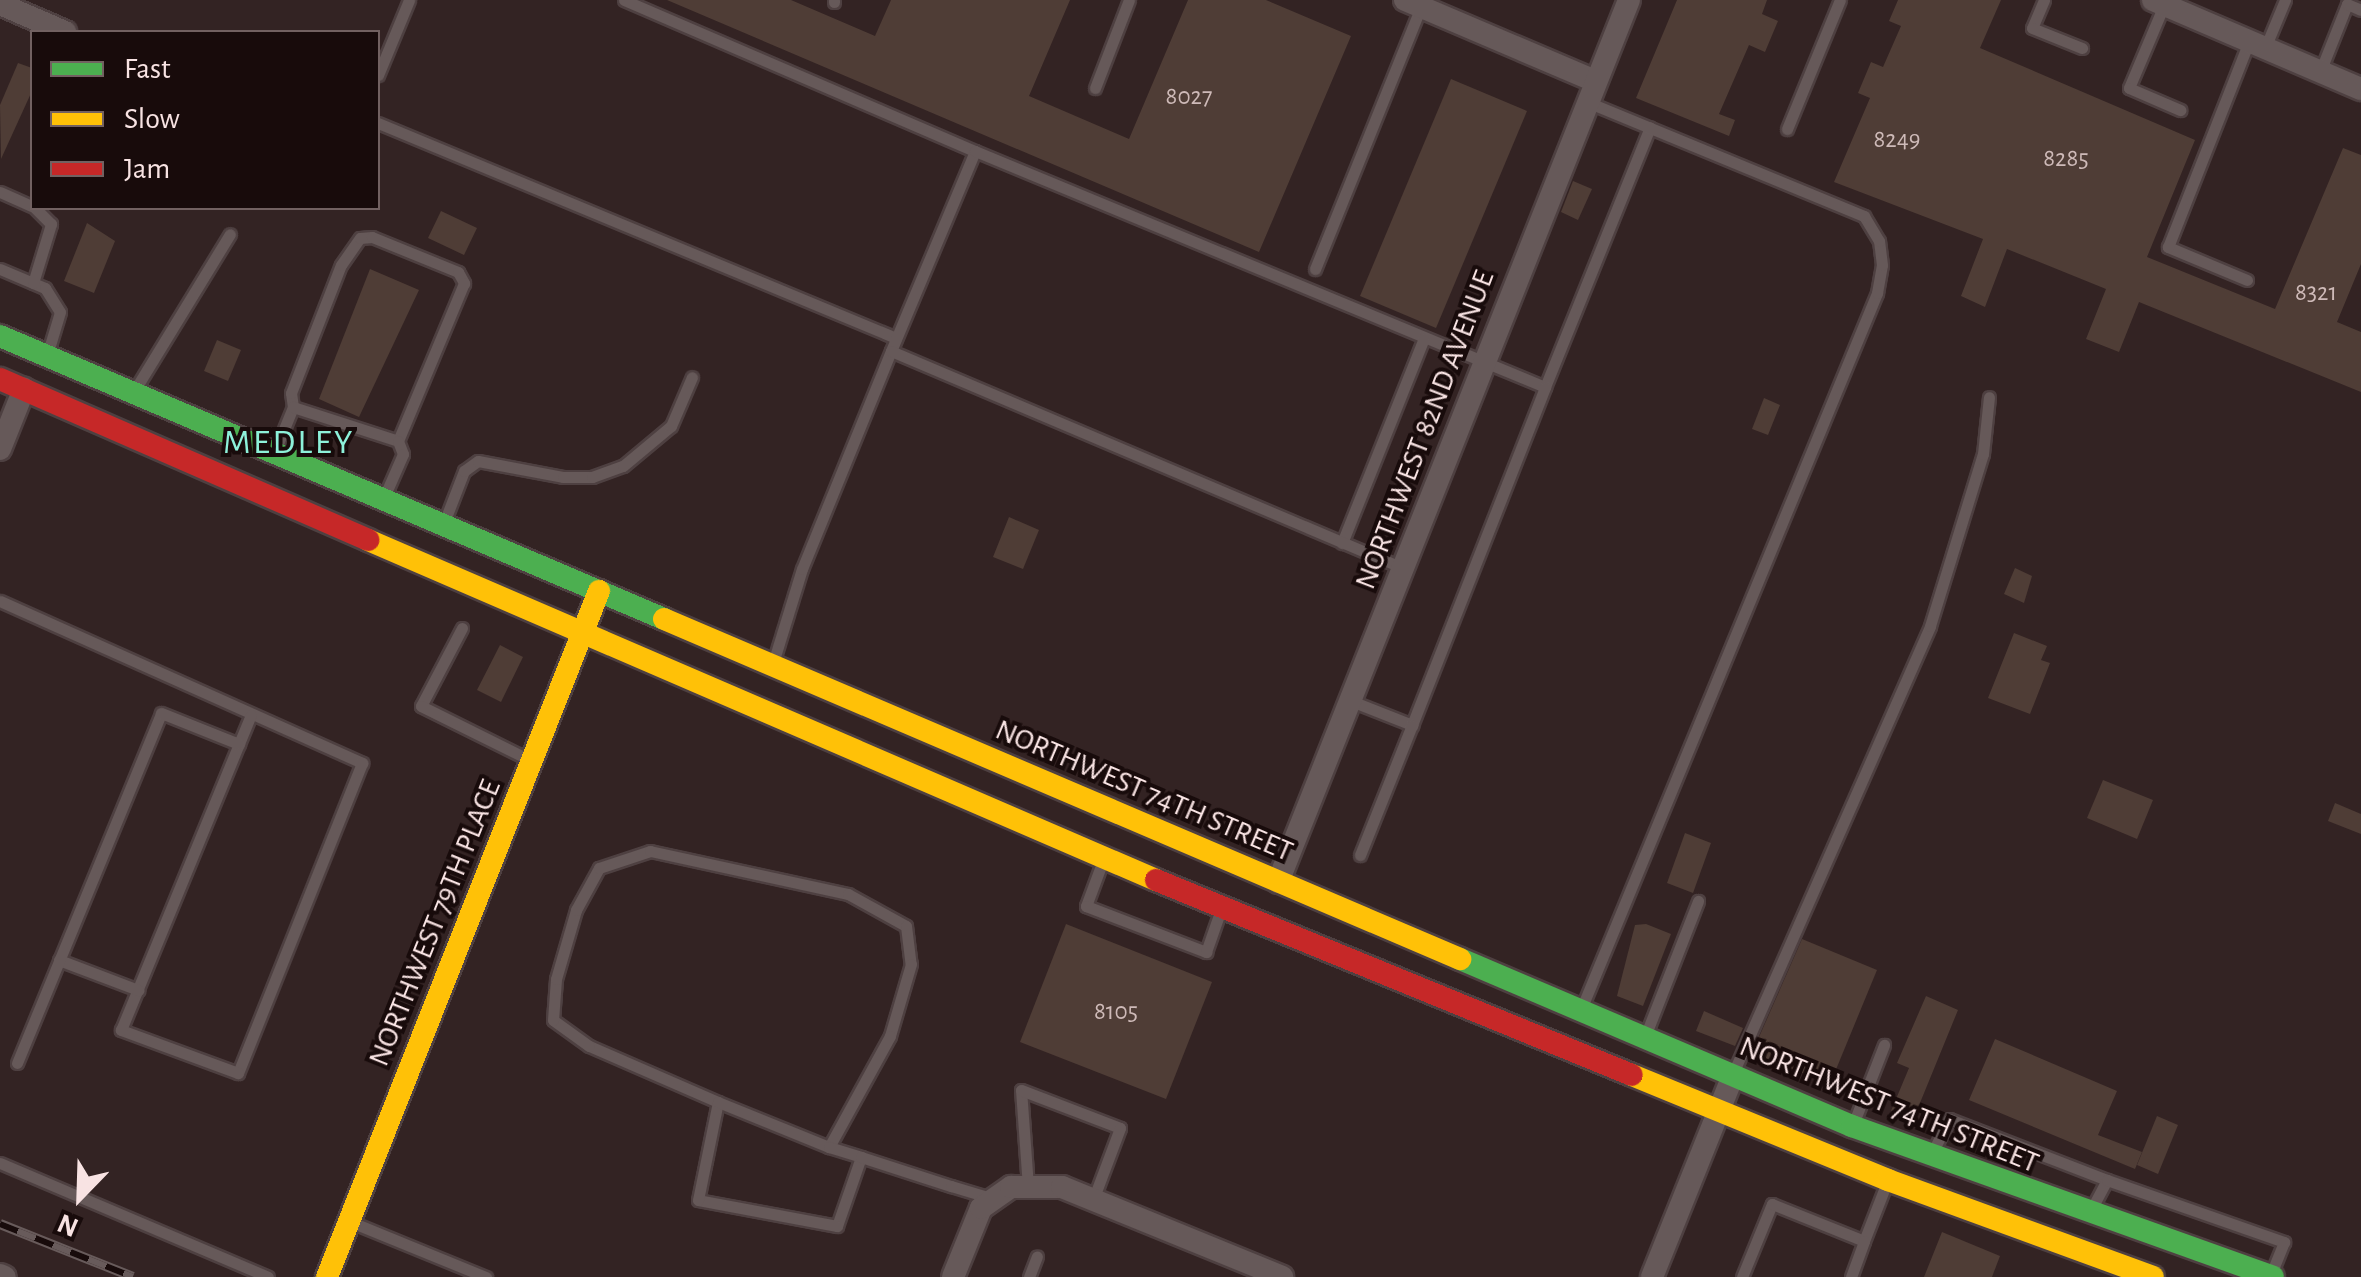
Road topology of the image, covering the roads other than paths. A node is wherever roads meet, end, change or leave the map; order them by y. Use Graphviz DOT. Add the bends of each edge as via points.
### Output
graph roads {
  1 [pos="409,0"];
  2 [pos="624,0"];
  3 [pos="1129,0"];
  4 [pos="1629,0"];
  5 [pos="1840,0"];
  6 [pos="2044,0"];
  7 [pos="2284,0"];
  8 [pos="2158,2"];
  9 [pos="1413,3"];
  10 [pos="0,4"];
  11 [pos="2361,10"];
  12 [pos="59,30"];
  13 [pos="2257,44"];
  14 [pos="2082,48"];
  15 [pos="380,70"];
  16 [pos="2320,72"];
  17 [pos="1095,88"];
  18 [pos="2361,90"];
  19 [pos="1591,92"];
  20 [pos="2180,110"];
  21 [pos="380,124"];
  22 [pos="1650,127"];
  23 [pos="1787,129"];
  24 [pos="975,151"];
  25 [pos="0,192"];
  26 [pos="30,205"];
  27 [pos="37,210"];
  28 [pos="230,234"];
  29 [pos="0,269"];
  30 [pos="1315,270"];
  31 [pos="2247,280"];
  32 [pos="33,283"];
  33 [pos="0,336"];
  34 [pos="1424,338"];
  35 [pos="894,344"];
  36 [pos="46,356"];
  37 [pos="1484,361"];
  38 [pos="692,376"];
  39 [pos="0,379"];
  40 [pos="1546,387"];
  41 [pos="24,389"];
  42 [pos="134,393"];
  43 [pos="1989,397"];
  44 [pos="293,408"];
  45 [pos="398,441"];
  46 [pos="0,449"];
  47 [pos="275,452"];
  48 [pos="201,465"];
  49 [pos="384,499"];
  50 [pos="443,524"];
  51 [pos="1342,543"];
  52 [pos="1403,568"];
  53 [pos="599,590"];
  54 [pos="0,601"];
  55 [pos="462,628"];
  56 [pos="581,636"];
  57 [pos="773,664"];
  58 [pos="1350,701"];
  59 [pos="250,715"];
  60 [pos="1412,725"];
  61 [pos="239,744"];
  62 [pos="532,761"];
  63 [pos="1360,856"];
  64 [pos="1104,858"];
  65 [pos="1278,882"];
  66 [pos="1698,901"];
  67 [pos="1222,907"];
  68 [pos="59,960"];
  69 [pos="138,990"];
  70 [pos="1581,1011"];
  71 [pos="1644,1038"];
  72 [pos="1884,1045"];
  73 [pos="17,1063"];
  74 [pos="1733,1075"];
  75 [pos="718,1102"];
  76 [pos="1718,1110"];
  77 [pos="1852,1126"];
  78 [pos="829,1147"];
  79 [pos="861,1157"];
  80 [pos="1931,1157"];
  81 [pos="0,1163"];
  82 [pos="1888,1180"];
  83 [pos="2106,1180"];
  84 [pos="1011,1191"];
  85 [pos="1092,1200"];
  86 [pos="2089,1214"];
  87 [pos="349,1220"];
  88 [pos="1864,1241"];
  89 [pos="1037,1256"];
  90 [pos="1233,1268"];
  91 [pos="2272,1276"];
  92 [pos="268,1277"];
  93 [pos="327,1277"];
  94 [pos="486,1277"];
  95 [pos="953,1277"];
  96 [pos="1029,1277"];
  97 [pos="1282,1277"];
  98 [pos="1652,1277"];
  99 [pos="1742,1277"];
  100 [pos="1851,1277"];
  101 [pos="2153,1277"];
  1 -- 15 [label="lane"];
  2 -- 24 [label="lane"];
  3 -- 17 [label="lane"];
  4 -- 19 [label="street, NORTHWEST 82ND AVENUE"];
  5 -- 23 [label="lane"];
  6 -- 14 [label="lane" via="2032,28"];
  7 -- 13 [label="lane"];
  8 -- 13 [label="street"];
  8 -- 20 [label="lane" via="2129,88"];
  9 -- 19 [label="street"];
  9 -- 30 [label="lane"];
  10 -- 12 [label="street"];
  11 -- 16 [label="lane" via="2347,4"];
  13 -- 16 [label="street"];
  13 -- 31 [label="lane" via="2168,247"];
  16 -- 18 [label="street"];
  19 -- 22 [label="lane"];
  19 -- 37 [label="street, NORTHWEST 82ND AVENUE"];
  21 -- 35 [label="lane"];
  22 -- 40 [label="lane"];
  22 -- 70 [label="lane" via="1864,216 1879,241 1882,265 1877,293"];
  24 -- 34 [label="lane"];
  24 -- 35 [label="lane"];
  25 -- 26 [label="lane"];
  27 -- 32 [label="lane" via="51,224"];
  28 -- 42 [label="lane"];
  29 -- 32 [label="lane"];
  32 -- 36 [label="lane" via="60,312"];
  33 -- 36 [label="main road, NORTHWEST 74TH STREET"];
  34 -- 37 [label="lane"];
  34 -- 51 [label="lane"];
  35 -- 51 [label="lane"];
  35 -- 57 [label="lane" via="802,569"];
  36 -- 42 [label="main road, NORTHWEST 74TH STREET"];
  37 -- 40 [label="lane"];
  37 -- 52 [label="street, NORTHWEST 82ND AVENUE"];
  38 -- 50 [label="lane" via="670,426 623,466 592,477 563,477 478,461 464,471"];
  39 -- 41 [label="main road"];
  40 -- 60 [label="lane"];
  41 -- 46 [label="street"];
  41 -- 48 [label="main road"];
  42 -- 47 [label="main road, NORTHWEST 74TH STREET"];
  43 -- 74 [label="lane" via="1983,454 1930,626"];
  44 -- 45 [label="lane"];
  44 -- 45 [label="lane" via="291,393 341,265 360,238 372,237 458,272 464,283"];
  44 -- 47 [label="lane"];
  45 -- 49 [label="lane" via="403,454"];
  47 -- 48 [label="main road" via="239,468"];
  47 -- 49 [label="main road, NORTHWEST 74TH STREET"];
  48 -- 56 [label="main road"];
  49 -- 50 [label="main road, NORTHWEST 74TH STREET"];
  50 -- 53 [label="main road, NORTHWEST 74TH STREET"];
  51 -- 52 [label="lane"];
  52 -- 58 [label="street, NORTHWEST 82ND AVENUE"];
  53 -- 56 [label="main road, NORTHWEST 79TH PLACE"];
  53 -- 57 [label="main road, NORTHWEST 74TH STREET"];
  54 -- 59 [label="lane"];
  55 -- 62 [label="lane" via="421,706"];
  56 -- 62 [label="main road, NORTHWEST 79TH PLACE"];
  56 -- 64 [label="main road"];
  57 -- 65 [label="main road, NORTHWEST 74TH STREET"];
  58 -- 60 [label="lane"];
  58 -- 65 [label="street, NORTHWEST 82ND AVENUE"];
  59 -- 61 [label="lane"];
  59 -- 69 [label="lane" via="362,763 238,1074 121,1030"];
  60 -- 63 [label="lane"];
  61 -- 68 [label="lane" via="161,712"];
  61 -- 69 [label="lane"];
  62 -- 87 [label="main road, NORTHWEST 79TH PLACE"];
  64 -- 67 [label="main road"];
  64 -- 67 [label="lane" via="1086,906 1206,952"];
  65 -- 70 [label="main road, NORTHWEST 74TH STREET"];
  66 -- 71 [label="lane"];
  67 -- 76 [label="main road"];
  68 -- 69 [label="lane"];
  68 -- 73 [label="lane"];
  70 -- 71 [label="main road, NORTHWEST 74TH STREET"];
  71 -- 74 [label="main road, NORTHWEST 74TH STREET"];
  72 -- 77 [label="lane"];
  74 -- 76 [label="street"];
  74 -- 77 [label="main road, NORTHWEST 74TH STREET"];
  75 -- 78 [label="lane"];
  75 -- 78 [label="lane" via="589,1046 553,1020 556,979 576,910 599,868 650,851 848,894 906,926 910,964 890,1036"];
  75 -- 79 [label="lane" via="698,1200 837,1226"];
  76 -- 82 [label="main road"];
  76 -- 98 [label="street"];
  77 -- 80 [label="main road, NORTHWEST 74TH STREET"];
  78 -- 79 [label="lane"];
  79 -- 84 [label="lane"];
  80 -- 83 [label="lane" via="1948,1118"];
  80 -- 86 [label="main road, NORTHWEST 74TH STREET"];
  81 -- 92 [label="lane"];
  82 -- 88 [label="lane"];
  82 -- 101 [label="main road"];
  83 -- 86 [label="lane"];
  83 -- 91 [label="lane" via="2284,1242"];
  84 -- 85 [label="street" via="1062,1188"];
  84 -- 85 [label="lane" via="1021,1090 1120,1128"];
  84 -- 95 [label="street" via="981,1208"];
  85 -- 90 [label="street"];
  86 -- 91 [label="main road, NORTHWEST 74TH STREET"];
  87 -- 93 [label="main road, NORTHWEST 79TH PLACE"];
  87 -- 94 [label="lane"];
  88 -- 99 [label="lane" via="1772,1204"];
  88 -- 100 [label="lane"];
  89 -- 96 [label="lane"];
  90 -- 97 [label="street"];
}
